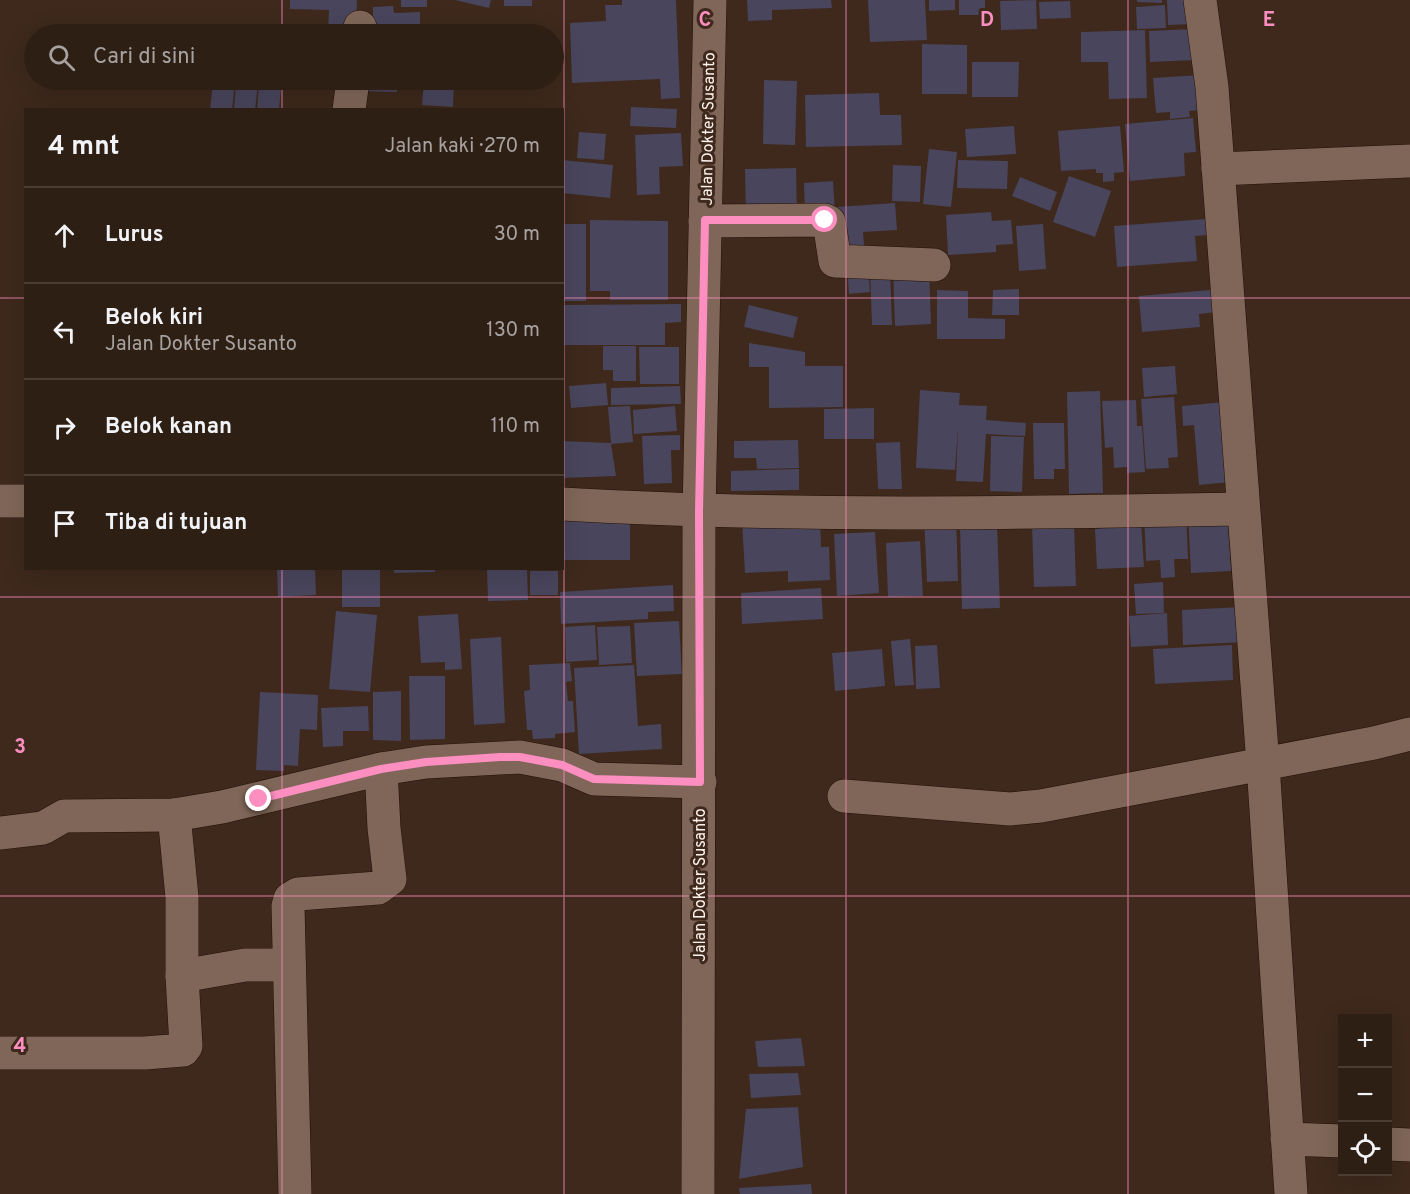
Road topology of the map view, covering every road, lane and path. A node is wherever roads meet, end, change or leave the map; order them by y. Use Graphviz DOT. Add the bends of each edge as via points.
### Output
graph roads {
  1 [pos="710,0"];
  2 [pos="1200,0"];
  3 [pos="352,90"];
  4 [pos="350,108"];
  5 [pos="1410,161"];
  6 [pos="1218,169"];
  7 [pos="705,220"];
  8 [pos="934,265"];
  9 [pos="0,501"];
  10 [pos="24,501"];
  11 [pos="564,504"];
  12 [pos="1243,509"];
  13 [pos="699,512"];
  14 [pos="1410,734"];
  15 [pos="1263,764"];
  16 [pos="381,769"];
  17 [pos="700,782"];
  18 [pos="844,796"];
  19 [pos="174,815"];
  20 [pos="0,832"];
  21 [pos="289,965"];
  22 [pos="182,976"];
  23 [pos="0,1053"];
  24 [pos="1287,1139"];
  25 [pos="1338,1141"];
  26 [pos="1392,1144"];
  27 [pos="1410,1145"];
  28 [pos="294,1194"];
  29 [pos="698,1194"];
  30 [pos="1291,1194"];
  1 -- 7 [label="street, Jalan Dokter Susanto"];
  2 -- 6 [label="street"];
  3 -- 4 [label="street"];
  5 -- 6 [label="street"];
  6 -- 12 [label="street"];
  7 -- 8 [label="street" via="825,220 829,222 835,261"];
  7 -- 13 [label="street, Jalan Dokter Susanto"];
  9 -- 10 [label="street"];
  11 -- 13 [label="street"];
  12 -- 13 [label="street" via="970,514"];
  12 -- 15 [label="street"];
  13 -- 17 [label="street, Jalan Dokter Susanto"];
  14 -- 15 [label="street"];
  15 -- 18 [label="street" via="1010,809"];
  15 -- 24 [label="street"];
  16 -- 17 [label="street" via="426,762 520,757 562,765 594,779"];
  16 -- 19 [label="street"];
  16 -- 21 [label="street" via="390,879 378,888 310,892 290,899"];
  17 -- 29 [label="street, Jalan Dokter Susanto"];
  19 -- 20 [label="street" via="64,816 42,828"];
  19 -- 22 [label="street" via="182,897"];
  21 -- 22 [label="street" via="245,965"];
  21 -- 28 [label="street"];
  22 -- 23 [label="street" via="186,1046 183,1050"];
  24 -- 25 [label="street"];
  24 -- 30 [label="street"];
  26 -- 27 [label="street"];
}
